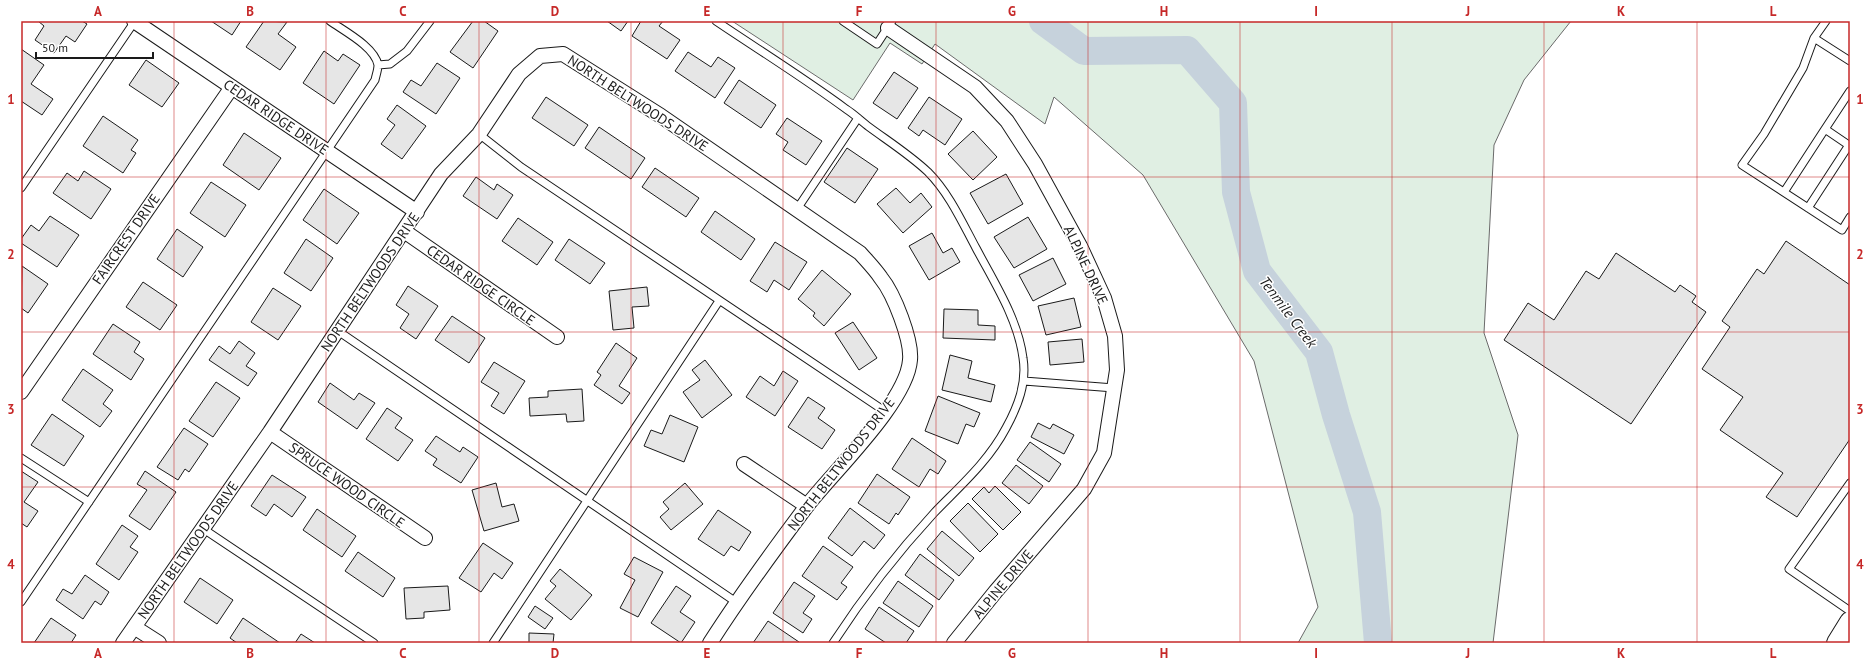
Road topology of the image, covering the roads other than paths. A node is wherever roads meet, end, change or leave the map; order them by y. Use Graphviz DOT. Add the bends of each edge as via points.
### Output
graph roads {
  1 [pos="135,21"];
  2 [pos="330,21"];
  3 [pos="430,21"];
  4 [pos="716,21"];
  5 [pos="843,21"];
  6 [pos="1826,21"];
  7 [pos="890,24"];
  8 [pos="1814,38"];
  9 [pos="1850,61"];
  10 [pos="378,65"];
  11 [pos="232,87"];
  12 [pos="1850,90"];
  13 [pos="858,118"];
  14 [pos="1825,130"];
  15 [pos="479,134"];
  16 [pos="1849,146"];
  17 [pos="326,151"];
  18 [pos="21,188"];
  19 [pos="1784,192"];
  20 [pos="1808,208"];
  21 [pos="797,209"];
  22 [pos="417,212"];
  23 [pos="1850,217"];
  24 [pos="404,231"];
  25 [pos="719,300"];
  26 [pos="338,331"];
  27 [pos="557,337"];
  28 [pos="1024,381"];
  29 [pos="1114,388"];
  30 [pos="21,392"];
  31 [pos="886,412"];
  32 [pos="270,432"];
  33 [pos="21,458"];
  34 [pos="744,464"];
  35 [pos="1850,483"];
  36 [pos="586,499"];
  37 [pos="89,502"];
  38 [pos="807,506"];
  39 [pos="202,528"];
  40 [pos="425,538"];
  41 [pos="21,602"];
  42 [pos="736,602"];
  43 [pos="1850,612"];
  44 [pos="1850,622"];
  45 [pos="134,626"];
  46 [pos="123,643"];
  47 [pos="159,643"];
  48 [pos="374,643"];
  49 [pos="493,643"];
  50 [pos="710,643"];
  51 [pos="833,643"];
  52 [pos="954,643"];
  53 [pos="1837,643"];
  1 -- 11 [label="street, CEDAR RIDGE DRIVE"];
  1 -- 18 [label="lane"];
  2 -- 10 [label="lane" via="364,45 374,55"];
  3 -- 10 [label="lane" via="407,51 390,64"];
  4 -- 13 [label="lane"];
  5 -- 7 [label="lane" via="877,44"];
  6 -- 8 [label="lane"];
  7 -- 29 [label="street, ALPINE DRIVE" via="975,87 1007,121 1035,164 1080,246 1104,298 1115,336 1117,370"];
  8 -- 9 [label="lane"];
  8 -- 19 [label="lane" via="1803,68 1764,134 1742,165"];
  10 -- 17 [label="lane" via="375,80"];
  11 -- 17 [label="street, CEDAR RIDGE DRIVE"];
  11 -- 30 [label="street, FAIRCREST DRIVE"];
  12 -- 14 [label="lane"];
  13 -- 21 [label="lane"];
  13 -- 28 [label="lane" via="928,172 944,192 998,288 1016,329 1023,358"];
  14 -- 16 [label="lane"];
  14 -- 19 [label="lane"];
  15 -- 21 [label="street, NORTH BELTWOODS DRIVE" via="519,74 540,56 562,54 661,116"];
  15 -- 22 [label="street, NORTH BELTWOODS DRIVE" via="442,174"];
  15 -- 25 [label="lane" via="521,167"];
  16 -- 20 [label="lane"];
  17 -- 22 [label="street, CEDAR RIDGE DRIVE"];
  17 -- 37 [label="lane"];
  19 -- 20 [label="lane"];
  20 -- 23 [label="lane" via="1842,230"];
  21 -- 31 [label="street, NORTH BELTWOODS DRIVE" via="860,253 882,279 897,307 908,338 910,360 903,382"];
  22 -- 24 [label="street, NORTH BELTWOODS DRIVE"];
  24 -- 26 [label="street, NORTH BELTWOODS DRIVE"];
  24 -- 27 [label="street, CEDAR RIDGE CIRCLE"];
  25 -- 31 [label="lane"];
  25 -- 36 [label="lane"];
  26 -- 32 [label="street, NORTH BELTWOODS DRIVE"];
  26 -- 36 [label="lane"];
  28 -- 29 [label="lane"];
  28 -- 51 [label="lane" via="1013,414 993,450 974,474 934,513 898,554"];
  29 -- 52 [label="street, ALPINE DRIVE" via="1104,452 1084,489"];
  31 -- 38 [label="street, NORTH BELTWOODS DRIVE"];
  32 -- 39 [label="street, NORTH BELTWOODS DRIVE"];
  32 -- 40 [label="street, SPRUCE WOOD CIRCLE"];
  33 -- 37 [label="lane"];
  34 -- 38 [label="street"];
  35 -- 43 [label="lane" via="1789,569"];
  36 -- 42 [label="lane"];
  36 -- 49 [label="lane"];
  37 -- 41 [label="lane"];
  38 -- 42 [label="street, NORTH BELTWOODS DRIVE"];
  39 -- 45 [label="street, NORTH BELTWOODS DRIVE"];
  39 -- 48 [label="lane"];
  42 -- 50 [label="street, NORTH BELTWOODS DRIVE"];
  44 -- 53 [label="main road"];
  45 -- 46 [label="street, NORTH BELTWOODS DRIVE"];
  45 -- 47 [label="street"];
}
